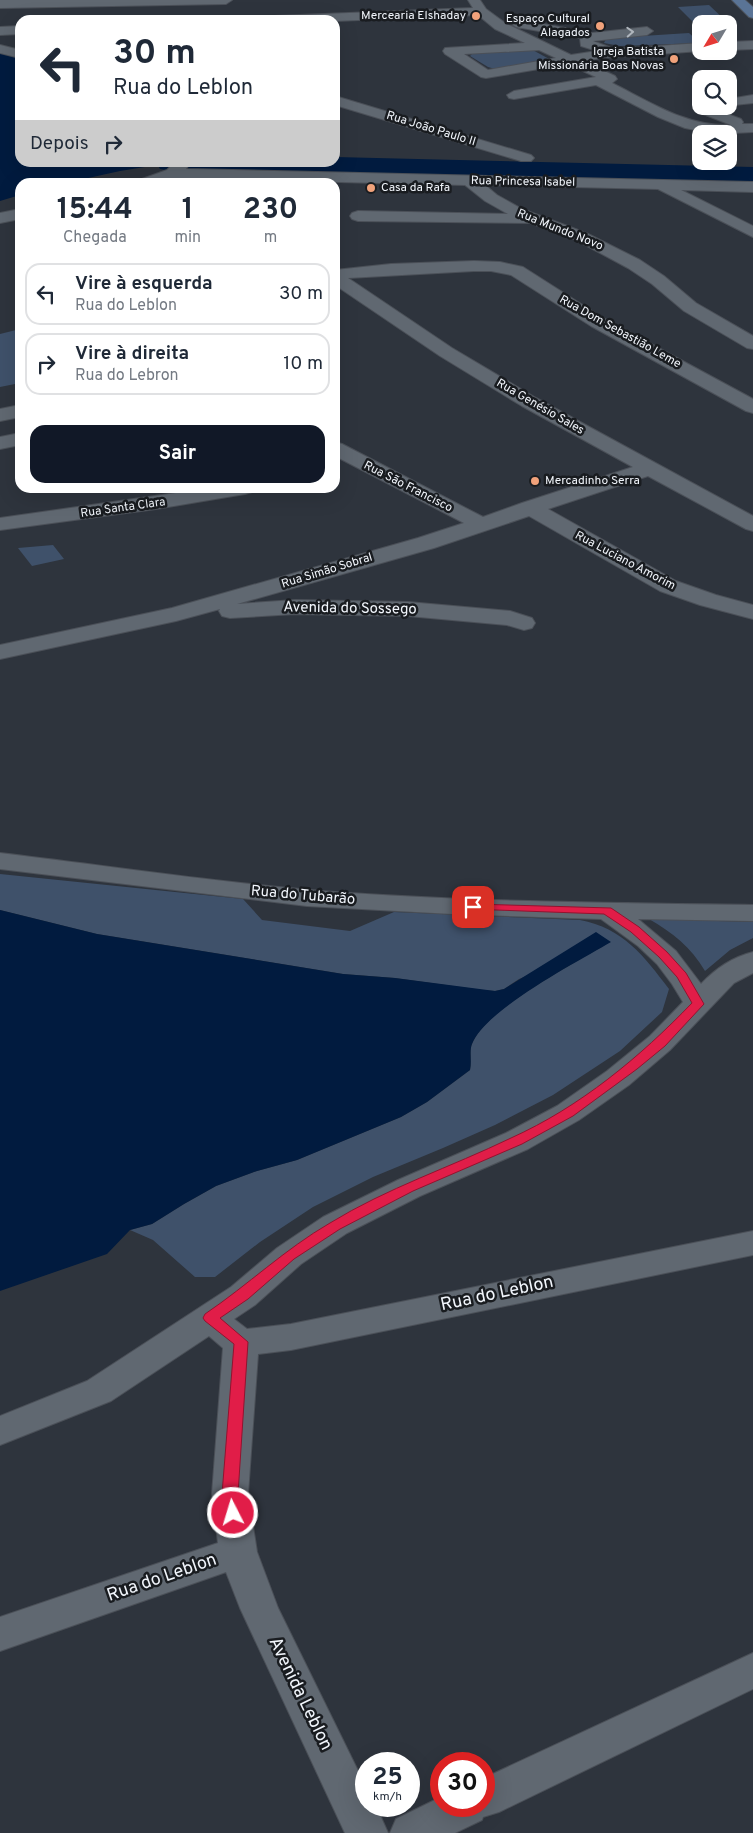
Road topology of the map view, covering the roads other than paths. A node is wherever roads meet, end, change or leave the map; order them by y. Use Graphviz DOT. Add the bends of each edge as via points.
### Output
graph roads {
  1 [pos="226,0"];
  2 [pos="738,0"];
  3 [pos="0,4"];
  4 [pos="480,8"];
  5 [pos="340,16"];
  6 [pos="752,22"];
  7 [pos="538,27"];
  8 [pos="15,30"];
  9 [pos="0,31"];
  10 [pos="659,31"];
  11 [pos="516,34"];
  12 [pos="590,36"];
  13 [pos="753,44"];
  14 [pos="541,45"];
  15 [pos="738,45"];
  16 [pos="692,48"];
  17 [pos="0,49"];
  18 [pos="619,52"];
  19 [pos="15,53"];
  20 [pos="568,59"];
  21 [pos="598,81"];
  22 [pos="514,95"];
  23 [pos="753,99"];
  24 [pos="340,102"];
  25 [pos="737,102"];
  26 [pos="354,106"];
  27 [pos="340,110"];
  28 [pos="720,115"];
  29 [pos="752,128"];
  30 [pos="526,158"];
  31 [pos="178,168"];
  32 [pos="156,178"];
  33 [pos="272,178"];
  34 [pos="340,179"];
  35 [pos="469,180"];
  36 [pos="659,185"];
  37 [pos="753,186"];
  38 [pos="463,197"];
  39 [pos="492,198"];
  40 [pos="15,216"];
  41 [pos="358,216"];
  42 [pos="0,218"];
  43 [pos="532,219"];
  44 [pos="753,232"];
  45 [pos="340,275"];
  46 [pos="340,279"];
  47 [pos="753,344"];
  48 [pos="753,407"];
  49 [pos="15,412"];
  50 [pos="0,415"];
  51 [pos="15,440"];
  52 [pos="0,443"];
  53 [pos="340,451"];
  54 [pos="361,463"];
  55 [pos="340,469"];
  56 [pos="648,469"];
  57 [pos="217,493"];
  58 [pos="529,508"];
  59 [pos="751,523"];
  60 [pos="0,524"];
  61 [pos="481,524"];
  62 [pos="753,612"];
  63 [pos="176,614"];
  64 [pos="524,623"];
  65 [pos="0,652"];
  66 [pos="0,861"];
  67 [pos="607,910"];
  68 [pos="753,913"];
  69 [pos="753,961"];
  70 [pos="698,1004"];
  71 [pos="753,1243"];
  72 [pos="210,1318"];
  73 [pos="241,1342"];
  74 [pos="0,1430"];
  75 [pos="238,1552"];
  76 [pos="0,1634"];
  77 [pos="753,1670"];
  78 [pos="495,1793"];
  79 [pos="444,1817"];
  80 [pos="367,1833"];
  81 [pos="411,1833"];
  1 -- 3 [label="street"];
  2 -- 6 [label="main road"];
  4 -- 5 [label="street"];
  4 -- 7 [label="street"];
  4 -- 11 [label="street" via="492,21"];
  7 -- 11 [label="street"];
  7 -- 12 [label="street"];
  8 -- 9 [label="street"];
  12 -- 10 [label="street, one-way"];
  11 -- 14 [label="street"];
  12 -- 18 [label="street" via="586,43 590,46"];
  13 -- 15 [label="street"];
  14 -- 20 [label="street"];
  14 -- 20 [label="street" via="450,52 486,74"];
  16 -- 18 [label="street"];
  17 -- 19 [label="street"];
  18 -- 20 [label="street"];
  20 -- 21 [label="street" via="610,79"];
  21 -- 22 [label="street"];
  21 -- 29 [label="street" via="690,125 716,129"];
  23 -- 25 [label="street"];
  24 -- 26 [label="street, Rua João Paulo II"];
  26 -- 27 [label="street"];
  26 -- 30 [label="street, Rua João Paulo II"];
  28 -- 29 [label="street"];
  31 -- 32 [label="street"];
  31 -- 33 [label="street, Rua Princesa Isabel"];
  34 -- 35 [label="street, Rua Princesa Isabel"];
  35 -- 36 [label="street, Rua Princesa Isabel"];
  35 -- 39 [label="street, Rua Mundo Novo"];
  36 -- 37 [label="street, Rua Princesa Isabel"];
  36 -- 44 [label="street"];
  38 -- 39 [label="street"];
  39 -- 43 [label="street, Rua Mundo Novo"];
  40 -- 42 [label="street"];
  41 -- 43 [label="street"];
  43 -- 47 [label="street, Rua Mundo Novo" via="580,236 634,264 690,307"];
  45 -- 48 [label="street, Rua Dom Sebastião Leme" via="408,268 484,265 508,268 597,322"];
  46 -- 56 [label="street, Rua Genésio Sales" via="446,352"];
  49 -- 50 [label="street"];
  51 -- 52 [label="street"];
  53 -- 54 [label="street, Rua São Francisco"];
  54 -- 55 [label="street"];
  54 -- 61 [label="street, Rua São Francisco"];
  56 -- 58 [label="street, Rua Simão Sobral"];
  56 -- 59 [label="street, Rua Genésio Sales"];
  57 -- 60 [label="street, Rua Santa Clara"];
  58 -- 61 [label="street, Rua Simão Sobral"];
  58 -- 62 [label="street, Rua Luciano Amorim" via="668,586"];
  61 -- 63 [label="street, Rua Simão Sobral" via="426,543"];
  63 -- 64 [label="street, Avenida do Sossego" via="295,607 408,608 510,618"];
  63 -- 65 [label="street, Rua Simão Sobral"];
  66 -- 67 [label="street, Rua do Tubarão" via="349,901"];
  67 -- 68 [label="street, Rua do Tubarão"];
  67 -- 70 [label="street" via="663,954 682,975"];
  69 -- 70 [label="street" via="724,977"];
  70 -- 72 [label="street" via="632,1067 568,1113 517,1141 408,1188 335,1226 289,1256 243,1296"];
  71 -- 73 [label="street, Rua do Leblon" via="291,1337"];
  72 -- 73 [label="street"];
  72 -- 74 [label="street" via="99,1390"];
  73 -- 75 [label="street" via="230,1494"];
  75 -- 76 [label="street, Rua do Leblon"];
  75 -- 80 [label="street, Avenida Leblon" via="259,1608"];
  77 -- 78 [label="street"];
  79 -- 81 [label="street"];
}
